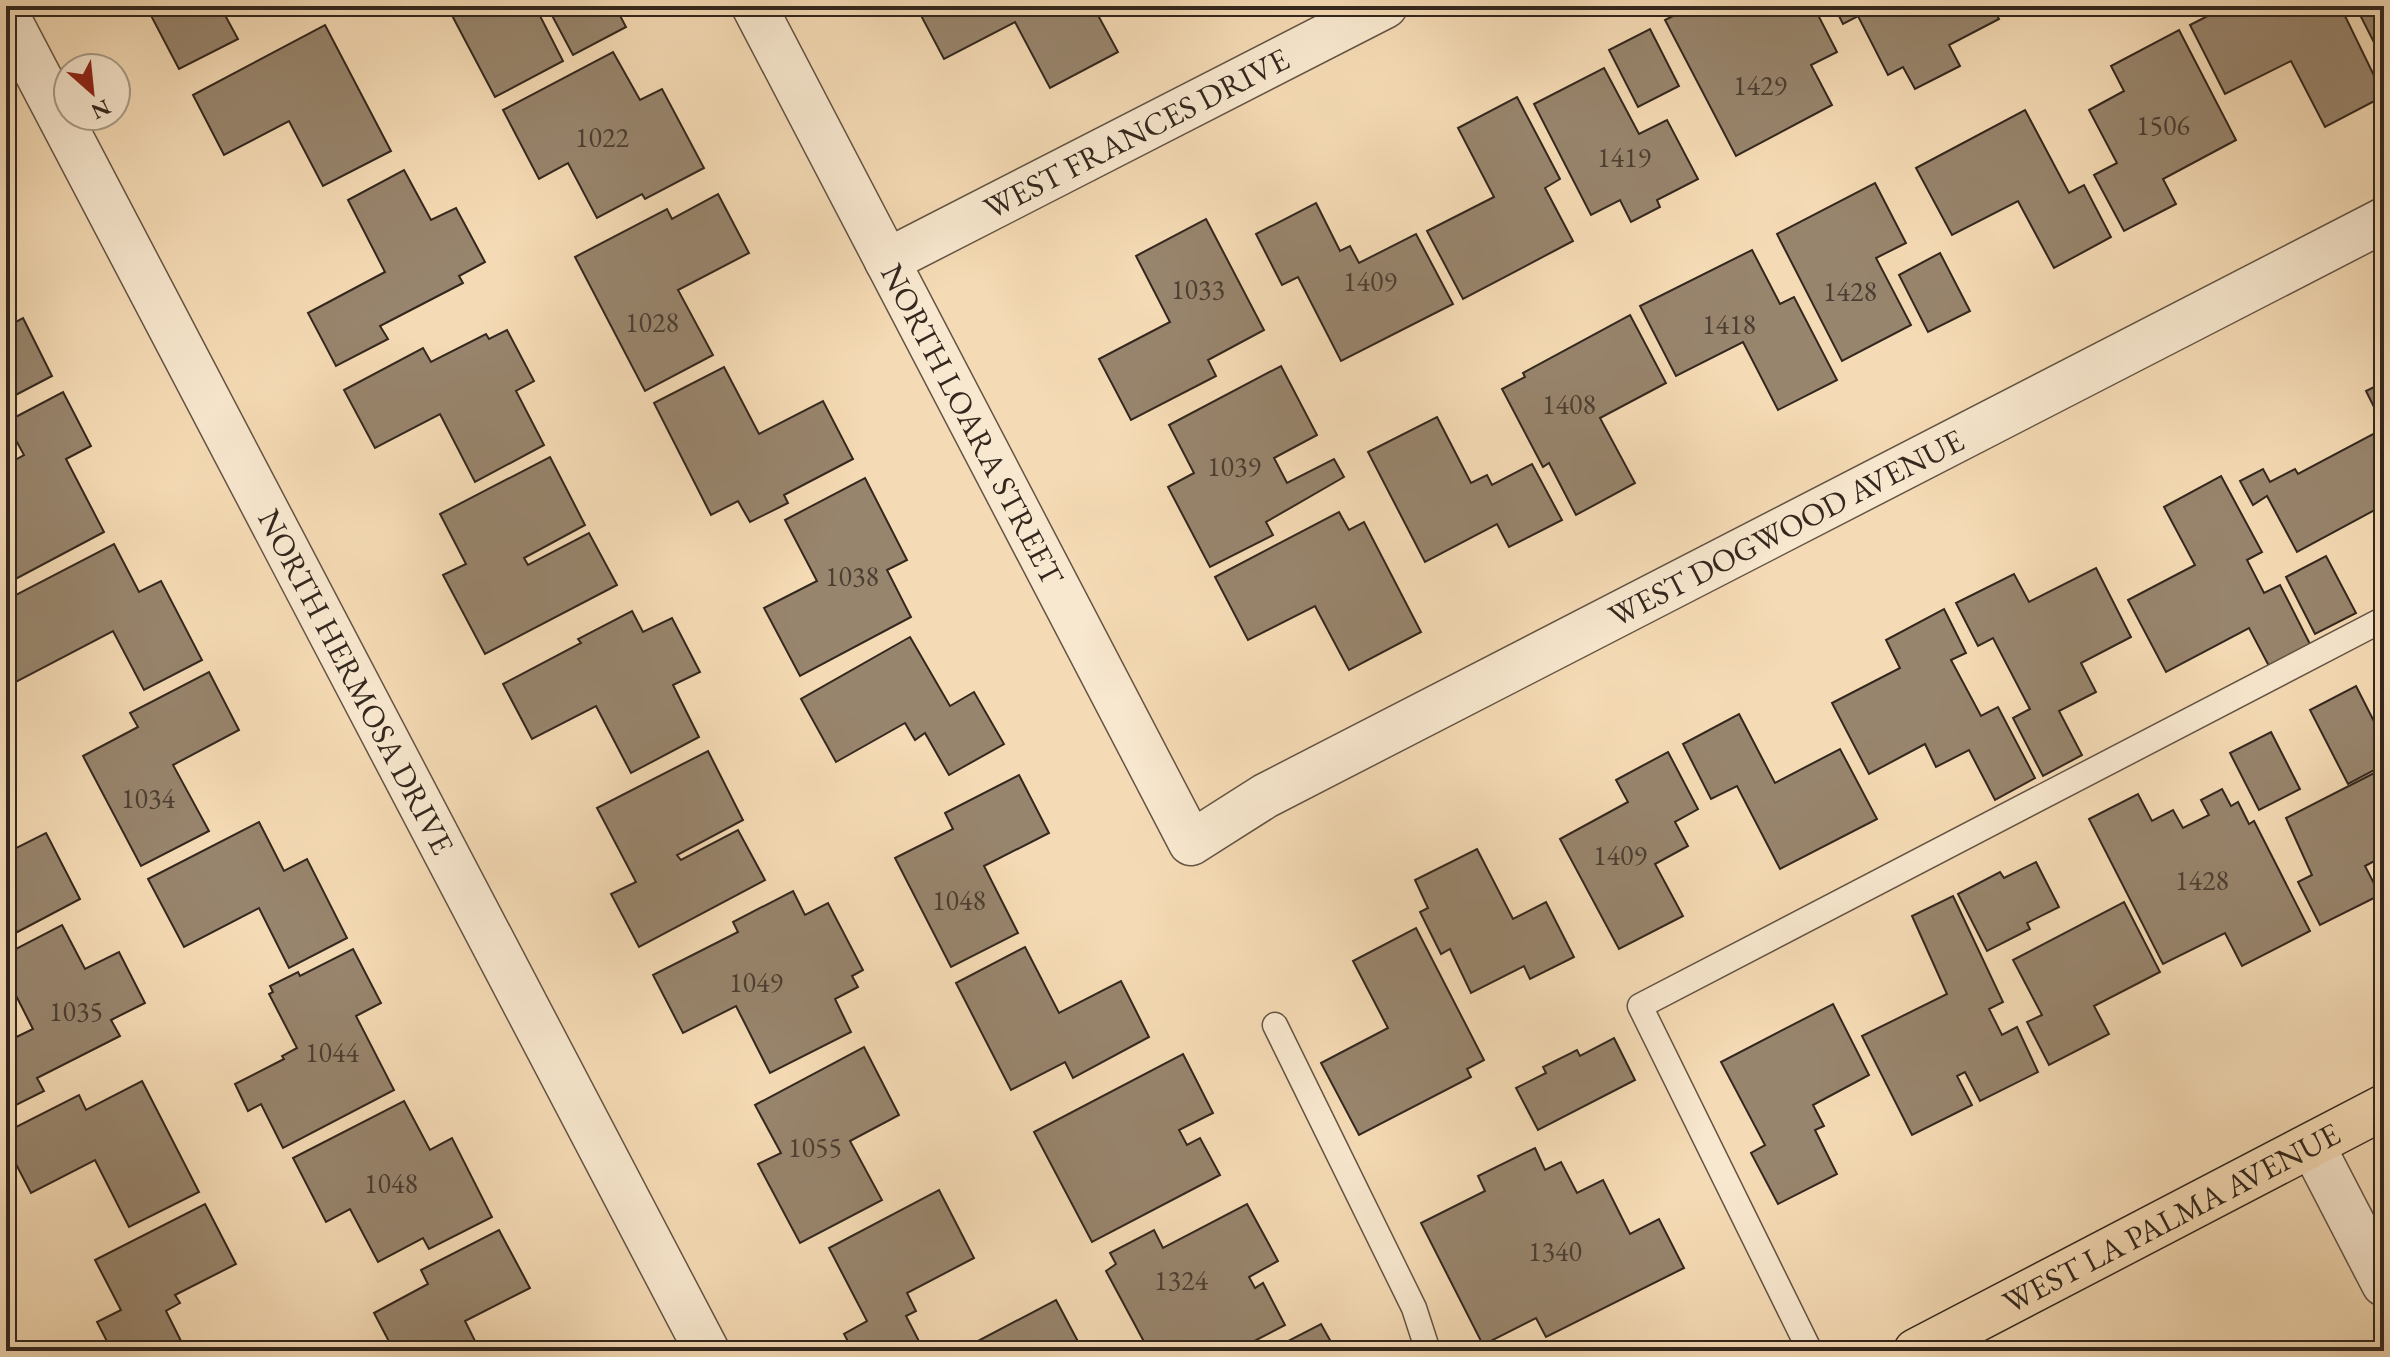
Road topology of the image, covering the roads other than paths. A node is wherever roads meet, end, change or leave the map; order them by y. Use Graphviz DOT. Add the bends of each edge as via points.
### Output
graph roads {
  1 [pos="754,6"];
  2 [pos="1385,6"];
  3 [pos="6,14"];
  4 [pos="2384,220"];
  5 [pos="887,261"];
  6 [pos="2384,619"];
  7 [pos="1191,843"];
  8 [pos="1275,1025"];
  9 [pos="2384,1107"];
  10 [pos="2312,1145"];
  11 [pos="2384,1284"];
  12 [pos="707,1351"];
  13 [pos="1428,1351"];
  14 [pos="1810,1351"];
  15 [pos="1916,1351"];
  1 -- 5 [label="street, NORTH LOARA STREET"];
  2 -- 5 [label="street, WEST FRANCES DRIVE"];
  3 -- 12 [label="street, NORTH HERMOSA DRIVE"];
  4 -- 7 [label="street, WEST DOGWOOD AVENUE" via="1265,796"];
  5 -- 7 [label="street, NORTH LOARA STREET"];
  6 -- 14 [label="lane" via="1640,1006"];
  8 -- 13 [label="lane" via="1414,1308"];
  9 -- 10 [label="main road, WEST LA PALMA AVENUE"];
  10 -- 11 [label="street"];
  10 -- 15 [label="main road, WEST LA PALMA AVENUE"];
}
